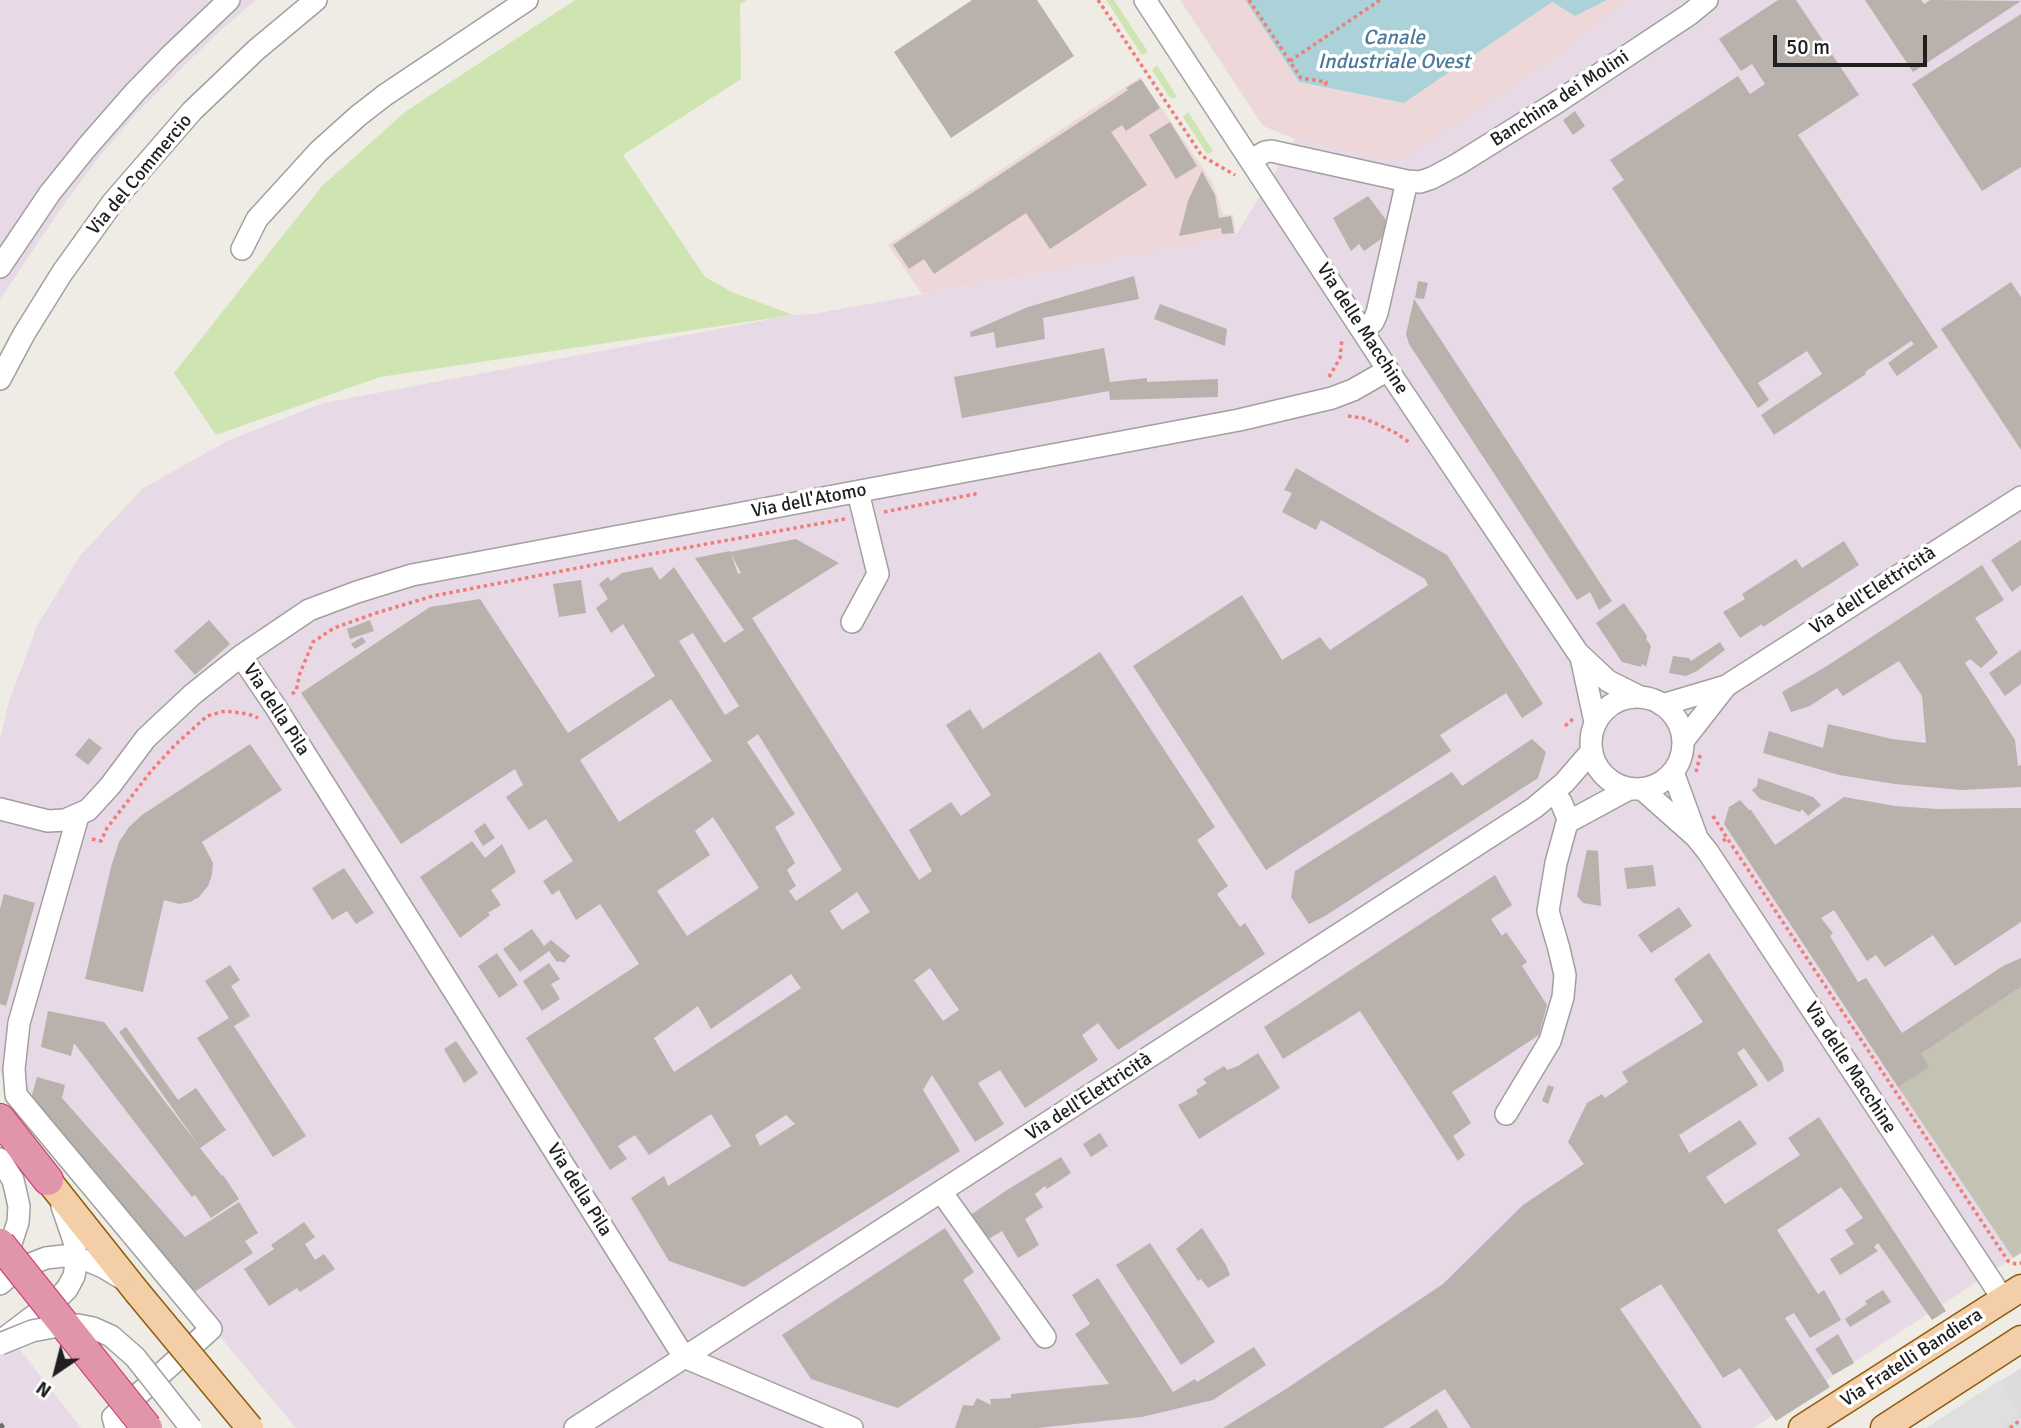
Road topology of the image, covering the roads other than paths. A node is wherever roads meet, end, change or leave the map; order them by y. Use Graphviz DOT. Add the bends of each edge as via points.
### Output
graph roads {
  1 [pos="229,0"];
  2 [pos="316,0"];
  3 [pos="527,0"];
  4 [pos="1145,0"];
  5 [pos="1707,0"];
  6 [pos="1251,160"];
  7 [pos="1407,181"];
  8 [pos="242,248"];
  9 [pos="0,267"];
  10 [pos="1352,333"];
  11 [pos="1388,370"];
  12 [pos="0,380"];
  13 [pos="858,492"];
  14 [pos="2021,497"];
  15 [pos="852,622"];
  16 [pos="241,656"];
  17 [pos="1581,657"];
  18 [pos="1726,686"];
  19 [pos="1640,697"];
  20 [pos="1662,705"];
  21 [pos="1586,718"];
  22 [pos="1693,742"];
  23 [pos="1591,752"];
  24 [pos="1673,772"];
  25 [pos="1635,789"];
  26 [pos="1553,793"];
  27 [pos="0,809"];
  28 [pos="78,816"];
  29 [pos="1568,822"];
  30 [pos="1696,837"];
  31 [pos="1506,1114"];
  32 [pos="0,1119"];
  33 [pos="0,1158"];
  34 [pos="48,1180"];
  35 [pos="942,1192"];
  36 [pos="0,1244"];
  37 [pos="76,1257"];
  38 [pos="0,1273"];
  39 [pos="0,1284"];
  40 [pos="137,1292"];
  41 [pos="2012,1294"];
  42 [pos="2021,1325"];
  43 [pos="1045,1337"];
  44 [pos="2021,1339"];
  45 [pos="0,1343"];
  46 [pos="684,1357"];
  47 [pos="1886,1427"];
  48 [pos="116,1428"];
  49 [pos="147,1428"];
  50 [pos="191,1428"];
  51 [pos="250,1428"];
  52 [pos="575,1428"];
  53 [pos="852,1428"];
  54 [pos="1802,1428"];
  1 -- 9 [label="street" via="162,64 87,147"];
  2 -- 12 [label="street, Via del Commercio" via="192,111 113,202 62,273"];
  3 -- 8 [label="street" via="358,116 257,219"];
  4 -- 6 [label="street, Via delle Macchine"];
  5 -- 7 [label="street, Banchina dei Molini" via="1458,164 1420,182"];
  6 -- 7 [label="street, Banchina dei Molini" via="1271,151"];
  6 -- 10 [label="street, Via delle Macchine"];
  7 -- 10 [label="street" via="1377,313 1373,321"];
  10 -- 11 [label="street, Via delle Macchine"];
  11 -- 13 [label="street, Via dell'Atomo" via="1332,398 1239,420"];
  11 -- 17 [label="street, Via delle Macchine"];
  13 -- 15 [label="street" via="878,573"];
  13 -- 16 [label="street, Via dell'Atomo" via="412,575 309,610"];
  14 -- 18 [label="street, Via dell'Elettricità"];
  16 -- 28 [label="street, Via della Pila" via="164,719 98,801"];
  16 -- 46 [label="street, Via della Pila"];
  17 -- 19 [label="street, Via delle Macchine" via="1608,681"];
  17 -- 21 [label="street, Via delle Macchine"];
  18 -- 20 [label="street, Via dell'Elettricità"];
  18 -- 22 [label="street, Via dell'Elettricità"];
  19 -- 20 [label="street"];
  19 -- 21 [label="street" via="1625,698"];
  20 -- 22 [label="street"];
  21 -- 23 [label="street"];
  22 -- 24 [label="street"];
  23 -- 25 [label="street" via="1608,780"];
  23 -- 26 [label="street, Via dell'Elettricità"];
  24 -- 25 [label="street" via="1650,788"];
  24 -- 30 [label="street, Via delle Macchine"];
  25 -- 29 [label="street"];
  25 -- 30 [label="street, Via delle Macchine"];
  26 -- 29 [label="street"];
  26 -- 35 [label="street, Via dell'Elettricità"];
  27 -- 28 [label="street" via="48,821"];
  28 -- 48 [label="street" via="19,1023 16,1095 211,1329 113,1417"];
  29 -- 31 [label="street" via="1548,911 1564,975 1561,1005 1547,1047"];
  30 -- 41 [label="street, Via delle Macchine"];
  32 -- 34 [label="highway"];
  33 -- 38 [label="street" via="13,1180 19,1206 16,1230"];
  34 -- 37 [label="street" via="65,1212"];
  34 -- 40 [label="main road"];
  35 -- 43 [label="street"];
  35 -- 46 [label="street, Via dell'Elettricità"];
  36 -- 49 [label="highway, bridge"];
  37 -- 39 [label="street" via="38,1261"];
  37 -- 40 [label="street" via="103,1267"];
  37 -- 45 [label="street, bridge" via="67,1289"];
  40 -- 51 [label="main road, bridge"];
  41 -- 42 [label="main road"];
  41 -- 54 [label="main road, Via Fratelli Bandiera"];
  44 -- 47 [label="main road"];
  45 -- 50 [label="street, bridge" via="32,1331 78,1325 111,1336 135,1357"];
  46 -- 52 [label="street, Via dell'Elettricità"];
  46 -- 53 [label="street"];
}
